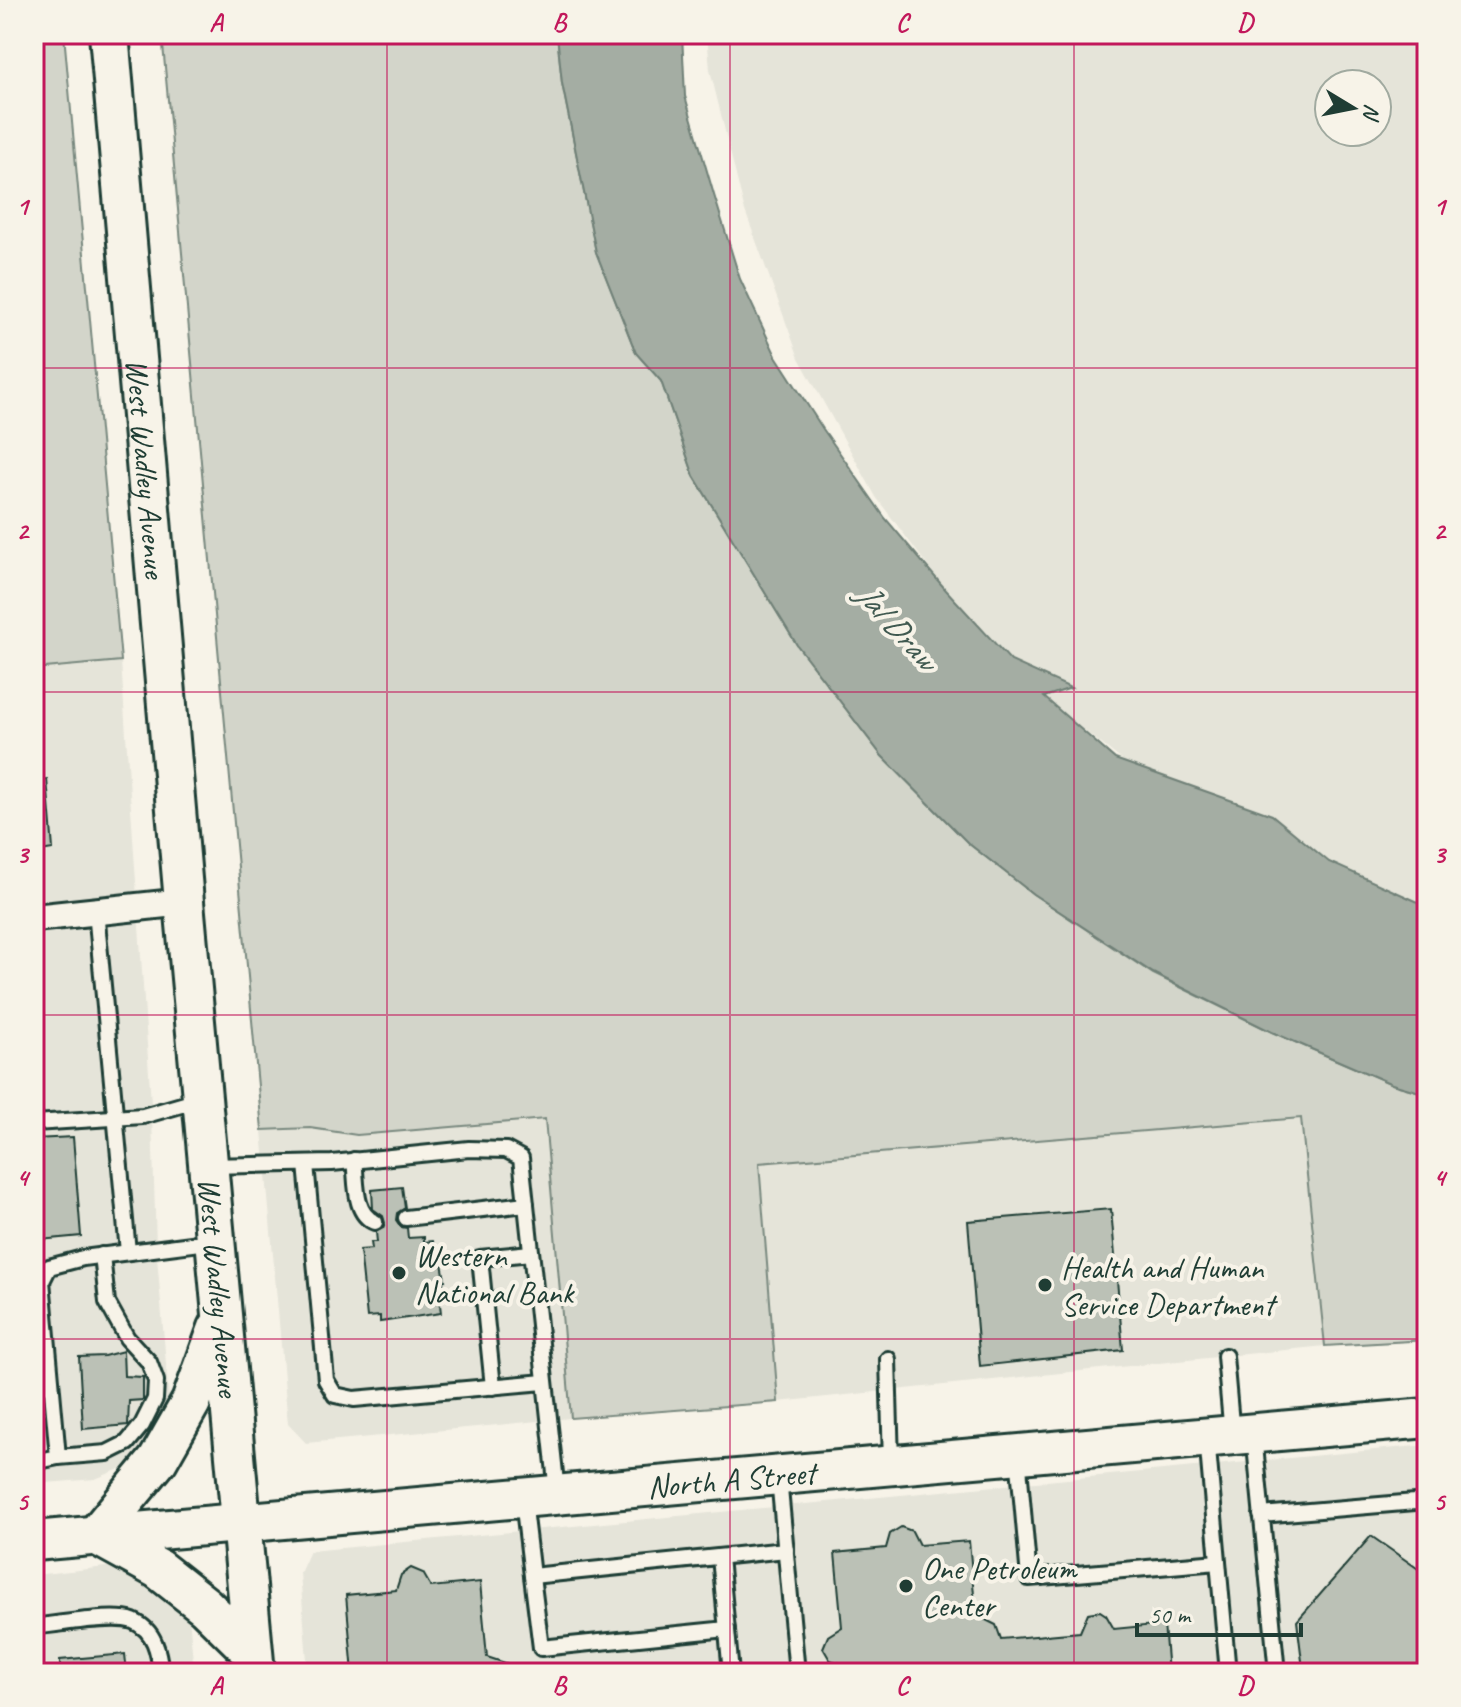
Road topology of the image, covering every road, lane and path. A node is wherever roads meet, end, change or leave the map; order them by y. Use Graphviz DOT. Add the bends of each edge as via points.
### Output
graph roads {
  1 [pos="109,34"];
  2 [pos="34,422"];
  3 [pos="37,472"];
  4 [pos="34,515"];
  5 [pos="184,902"];
  6 [pos="96,911"];
  7 [pos="34,918"];
  8 [pos="202,1099"];
  9 [pos="115,1117"];
  10 [pos="34,1123"];
  11 [pos="354,1160"];
  12 [pos="306,1164"];
  13 [pos="208,1166"];
  14 [pos="526,1204"];
  15 [pos="406,1218"];
  16 [pos="375,1222"];
  17 [pos="215,1241"];
  18 [pos="128,1252"];
  19 [pos="531,1253"];
  20 [pos="102,1255"];
  21 [pos="222,1316"];
  22 [pos="1225,1356"];
  23 [pos="888,1359"];
  24 [pos="544,1382"];
  25 [pos="493,1387"];
  26 [pos="1427,1418"];
  27 [pos="1231,1435"];
  28 [pos="1018,1455"];
  29 [pos="58,1457"];
  30 [pos="34,1462"];
  31 [pos="891,1466"];
  32 [pos="779,1476"];
  33 [pos="540,1496"];
  34 [pos="1427,1501"];
  35 [pos="1261,1515"];
  36 [pos="241,1522"];
  37 [pos="96,1535"];
  38 [pos="34,1541"];
  39 [pos="786,1550"];
  40 [pos="720,1557"];
  41 [pos="1218,1562"];
  42 [pos="532,1576"];
  43 [pos="34,1627"];
  44 [pos="727,1629"];
  45 [pos="254,1663"];
  46 [pos="161,1673"];
  47 [pos="731,1673"];
  48 [pos="797,1673"];
  49 [pos="1228,1673"];
  50 [pos="1277,1673"];
  1 -- 5 [label="main road, West Wadley Avenue"];
  2 -- 3 [label="path" via="41,457"];
  3 -- 4 [label="path"];
  5 -- 6 [label="street"];
  5 -- 8 [label="main road, West Wadley Avenue"];
  6 -- 7 [label="street"];
  6 -- 9 [label="lane"];
  8 -- 9 [label="lane" via="143,1116"];
  8 -- 13 [label="main road, West Wadley Avenue"];
  9 -- 10 [label="lane"];
  9 -- 18 [label="lane"];
  11 -- 12 [label="lane"];
  11 -- 14 [label="lane" via="506,1150 521,1158"];
  11 -- 16 [label="lane" via="360,1209"];
  12 -- 13 [label="lane"];
  12 -- 25 [label="lane" via="326,1380 335,1395 354,1399"];
  13 -- 17 [label="main road, West Wadley Avenue"];
  14 -- 15 [label="lane"];
  14 -- 19 [label="lane"];
  17 -- 18 [label="lane"];
  17 -- 21 [label="main road, West Wadley Avenue"];
  18 -- 20 [label="lane"];
  19 -- 24 [label="lane"];
  19 -- 25 [label="lane" via="480,1258"];
  20 -- 29 [label="lane" via="49,1267 42,1281"];
  20 -- 29 [label="lane" via="107,1302 127,1338 149,1362 155,1399 127,1443 107,1453"];
  21 -- 36 [label="main road, West Wadley Avenue"];
  21 -- 37 [label="main road" via="191,1402 158,1460"];
  22 -- 27 [label="lane"];
  23 -- 31 [label="lane"];
  24 -- 25 [label="lane"];
  24 -- 33 [label="lane"];
  26 -- 27 [label="main road, North A Street"];
  27 -- 28 [label="main road, North A Street"];
  27 -- 35 [label="lane"];
  27 -- 41 [label="lane"];
  28 -- 31 [label="main road, North A Street"];
  28 -- 41 [label="lane" via="1029,1578"];
  29 -- 30 [label="lane"];
  31 -- 32 [label="main road, North A Street"];
  32 -- 33 [label="main road, North A Street"];
  32 -- 39 [label="lane"];
  33 -- 36 [label="main road, North A Street"];
  33 -- 42 [label="lane"];
  34 -- 35 [label="lane"];
  35 -- 50 [label="lane"];
  36 -- 37 [label="main road, North A Street"];
  36 -- 45 [label="main road, West Wadley Avenue"];
  37 -- 38 [label="main road, North A Street"];
  37 -- 45 [label="main road" via="158,1569 205,1606"];
  39 -- 40 [label="lane"];
  39 -- 48 [label="lane"];
  40 -- 42 [label="lane"];
  40 -- 44 [label="lane"];
  41 -- 49 [label="lane"];
  42 -- 44 [label="lane" via="541,1648"];
  43 -- 46 [label="lane" via="134,1622 159,1651"];
  44 -- 47 [label="lane"];
}
